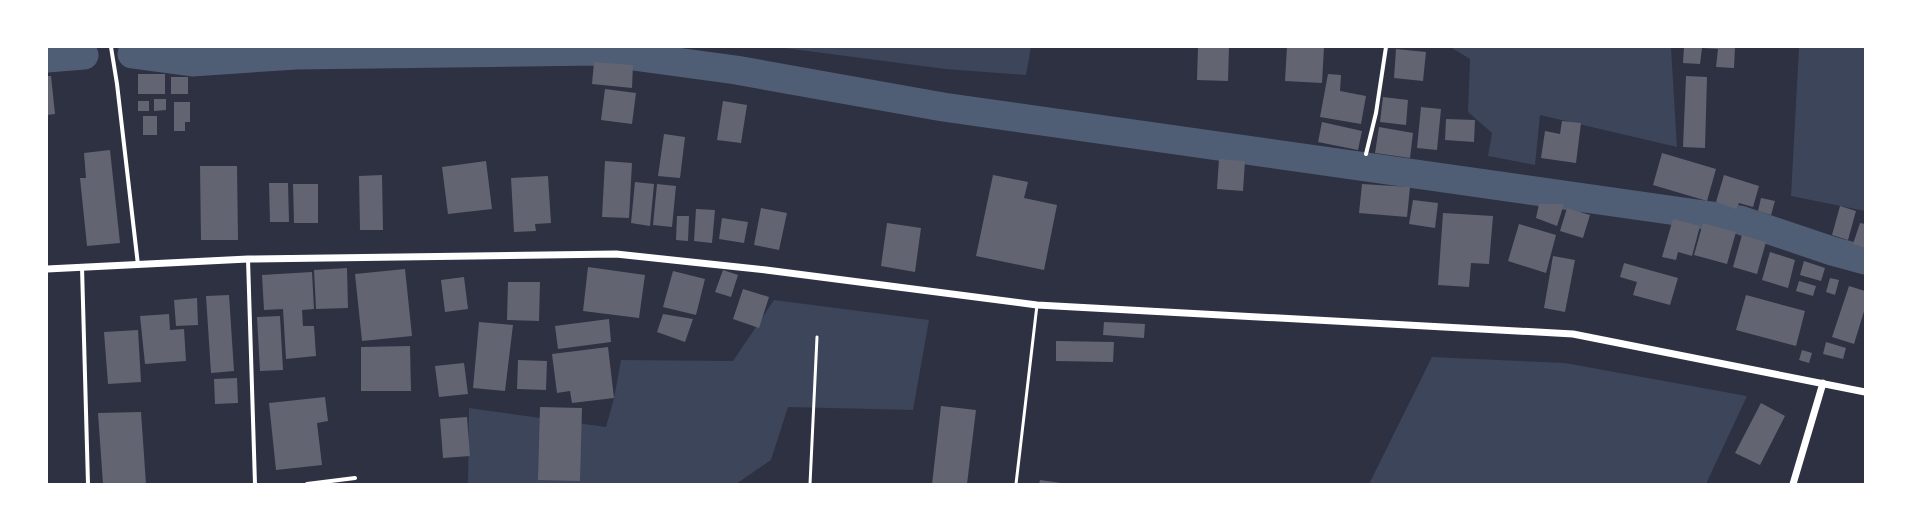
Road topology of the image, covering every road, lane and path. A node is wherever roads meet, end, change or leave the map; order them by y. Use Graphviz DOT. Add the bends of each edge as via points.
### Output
graph roads {
  1 [pos="111,47"];
  2 [pos="1386,47"];
  3 [pos="1366,154"];
  4 [pos="248,259"];
  5 [pos="138,265"];
  6 [pos="82,267"];
  7 [pos="47,268"];
  8 [pos="1037,305"];
  9 [pos="817,337"];
  10 [pos="1823,383"];
  11 [pos="1865,392"];
  12 [pos="355,478"];
  13 [pos="88,484"];
  14 [pos="255,484"];
  15 [pos="307,484"];
  16 [pos="810,484"];
  17 [pos="1016,484"];
  18 [pos="1793,484"];
  1 -- 5 [label="street" via="118,84"];
  2 -- 3 [label="street" via="1376,113"];
  4 -- 5 [label="street"];
  4 -- 8 [label="street" via="616,254 766,270"];
  4 -- 14 [label="street"];
  5 -- 6 [label="street"];
  6 -- 7 [label="street"];
  6 -- 13 [label="street"];
  8 -- 10 [label="street" via="1573,334"];
  8 -- 17 [label="lane"];
  9 -- 16 [label="lane"];
  10 -- 11 [label="street"];
  10 -- 18 [label="street"];
  12 -- 15 [label="street"];
}
